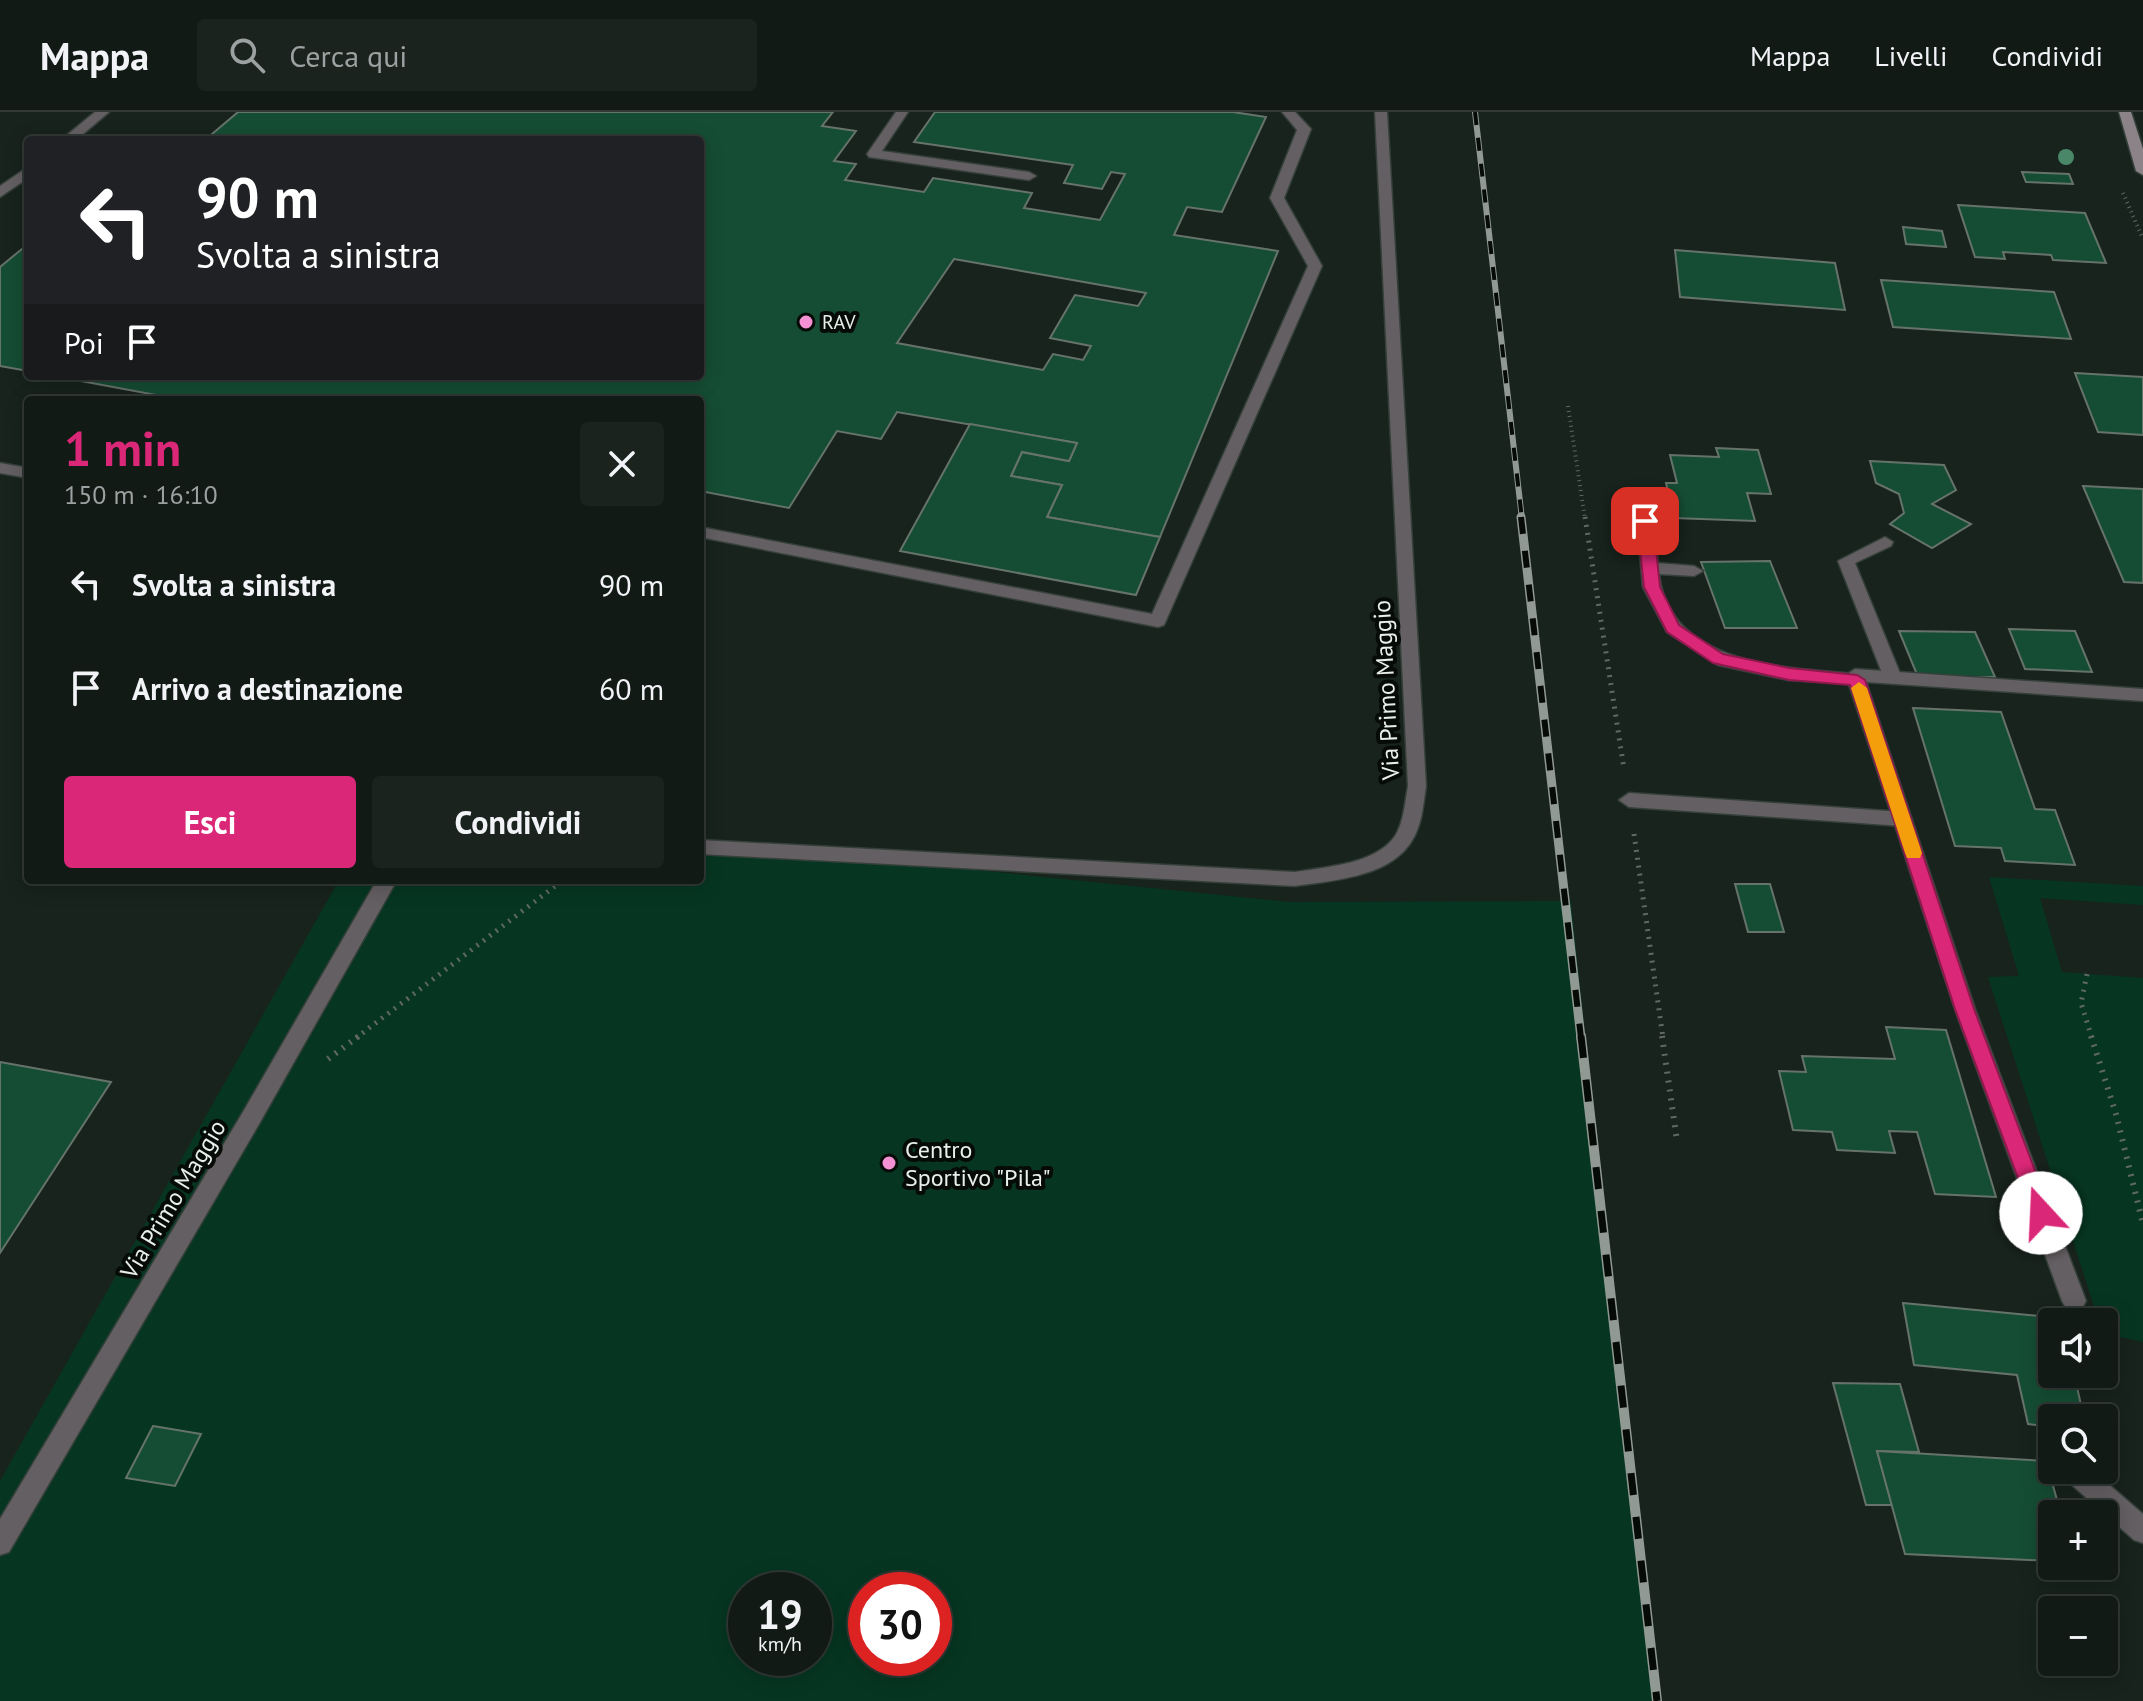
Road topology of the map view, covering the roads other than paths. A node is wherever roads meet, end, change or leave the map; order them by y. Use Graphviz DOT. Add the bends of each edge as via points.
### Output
graph roads {
  1 [pos="103,112"];
  2 [pos="902,112"];
  3 [pos="1288,112"];
  4 [pos="1381,112"];
  5 [pos="2125,112"];
  6 [pos="73,136"];
  7 [pos="2143,171"];
  8 [pos="24,174"];
  9 [pos="1029,176"];
  10 [pos="0,193"];
  11 [pos="0,468"];
  12 [pos="24,472"];
  13 [pos="1645,521"];
  14 [pos="704,533"];
  15 [pos="1885,542"];
  16 [pos="1650,568"];
  17 [pos="1694,571"];
  18 [pos="1893,678"];
  19 [pos="1857,680"];
  20 [pos="2143,695"];
  21 [pos="1629,800"];
  22 [pos="1902,819"];
  23 [pos="704,847"];
  24 [pos="385,884"];
  25 [pos="2074,1301"];
  26 [pos="2089,1484"];
  27 [pos="2143,1531"];
  28 [pos="0,1543"];
  1 -- 6 [label="street"];
  2 -- 9 [label="street" via="874,154"];
  3 -- 14 [label="street" via="1304,129 1277,198 1315,266 1158,621"];
  4 -- 23 [label="street, Via Primo Maggio" via="1417,786 1401,842 1374,861 1295,879"];
  5 -- 7 [label="main road"];
  8 -- 10 [label="street"];
  11 -- 12 [label="street"];
  13 -- 16 [label="street"];
  15 -- 18 [label="street" via="1846,561"];
  16 -- 17 [label="street"];
  16 -- 19 [label="street" via="1652,587 1673,628 1718,659 1789,674"];
  18 -- 19 [label="street" via="1855,675"];
  18 -- 20 [label="street"];
  19 -- 22 [label="street"];
  21 -- 22 [label="street"];
  22 -- 25 [label="street" via="1965,1009"];
  24 -- 28 [label="street, Via Primo Maggio"];
  26 -- 27 [label="street"];
}
